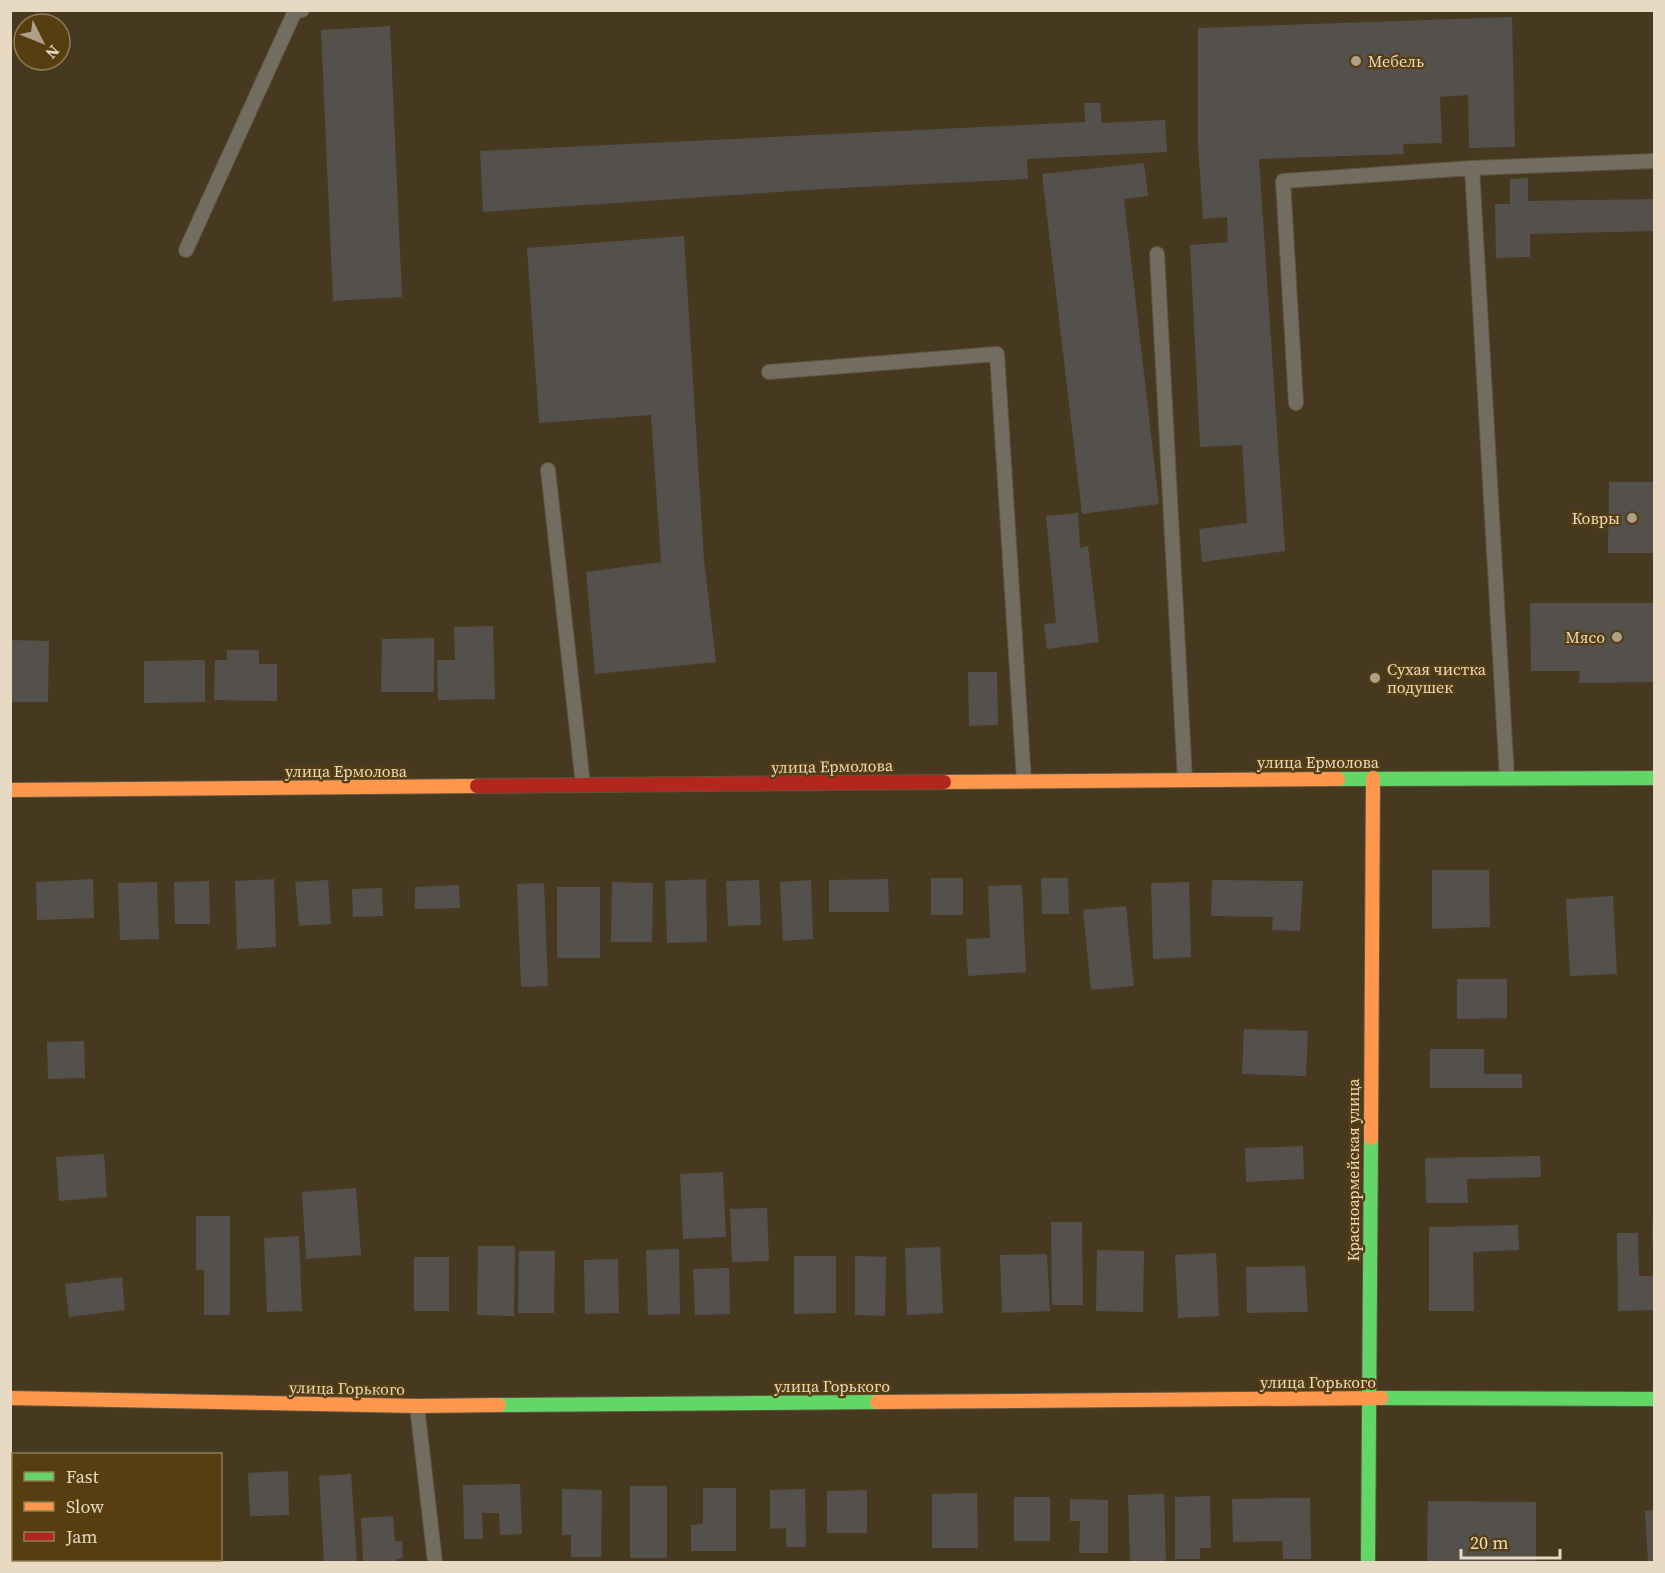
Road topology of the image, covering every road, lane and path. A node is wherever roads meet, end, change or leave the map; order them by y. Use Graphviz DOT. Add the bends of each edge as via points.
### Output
graph roads {
  1 [pos="302,10"];
  2 [pos="1654,161"];
  3 [pos="1472,168"];
  4 [pos="186,250"];
  5 [pos="1157,254"];
  6 [pos="769,372"];
  7 [pos="1296,403"];
  8 [pos="548,470"];
  9 [pos="1373,778"];
  10 [pos="1507,778"];
  11 [pos="1654,778"];
  12 [pos="1185,780"];
  13 [pos="1024,781"];
  14 [pos="583,785"];
  15 [pos="10,790"];
  16 [pos="10,1398"];
  17 [pos="1368,1398"];
  18 [pos="1654,1399"];
  19 [pos="417,1406"];
  20 [pos="435,1563"];
  21 [pos="1368,1563"];
  1 -- 4 [label="lane" via="295,11"];
  2 -- 3 [label="lane"];
  3 -- 7 [label="lane" via="1283,181"];
  3 -- 10 [label="lane"];
  5 -- 12 [label="lane"];
  6 -- 13 [label="lane" via="996,354"];
  8 -- 14 [label="lane"];
  9 -- 10 [label="street, улица Ермолова"];
  9 -- 12 [label="street, улица Ермолова"];
  9 -- 17 [label="street, Красноармейская улица"];
  10 -- 11 [label="street, улица Ермолова"];
  12 -- 13 [label="street, улица Ермолова"];
  13 -- 14 [label="street, улица Ермолова"];
  14 -- 15 [label="street, улица Ермолова"];
  16 -- 19 [label="street, улица Горького"];
  17 -- 18 [label="street, улица Горького"];
  17 -- 19 [label="street, улица Горького"];
  17 -- 21 [label="street, Красноармейская улица"];
  19 -- 20 [label="lane"];
}
